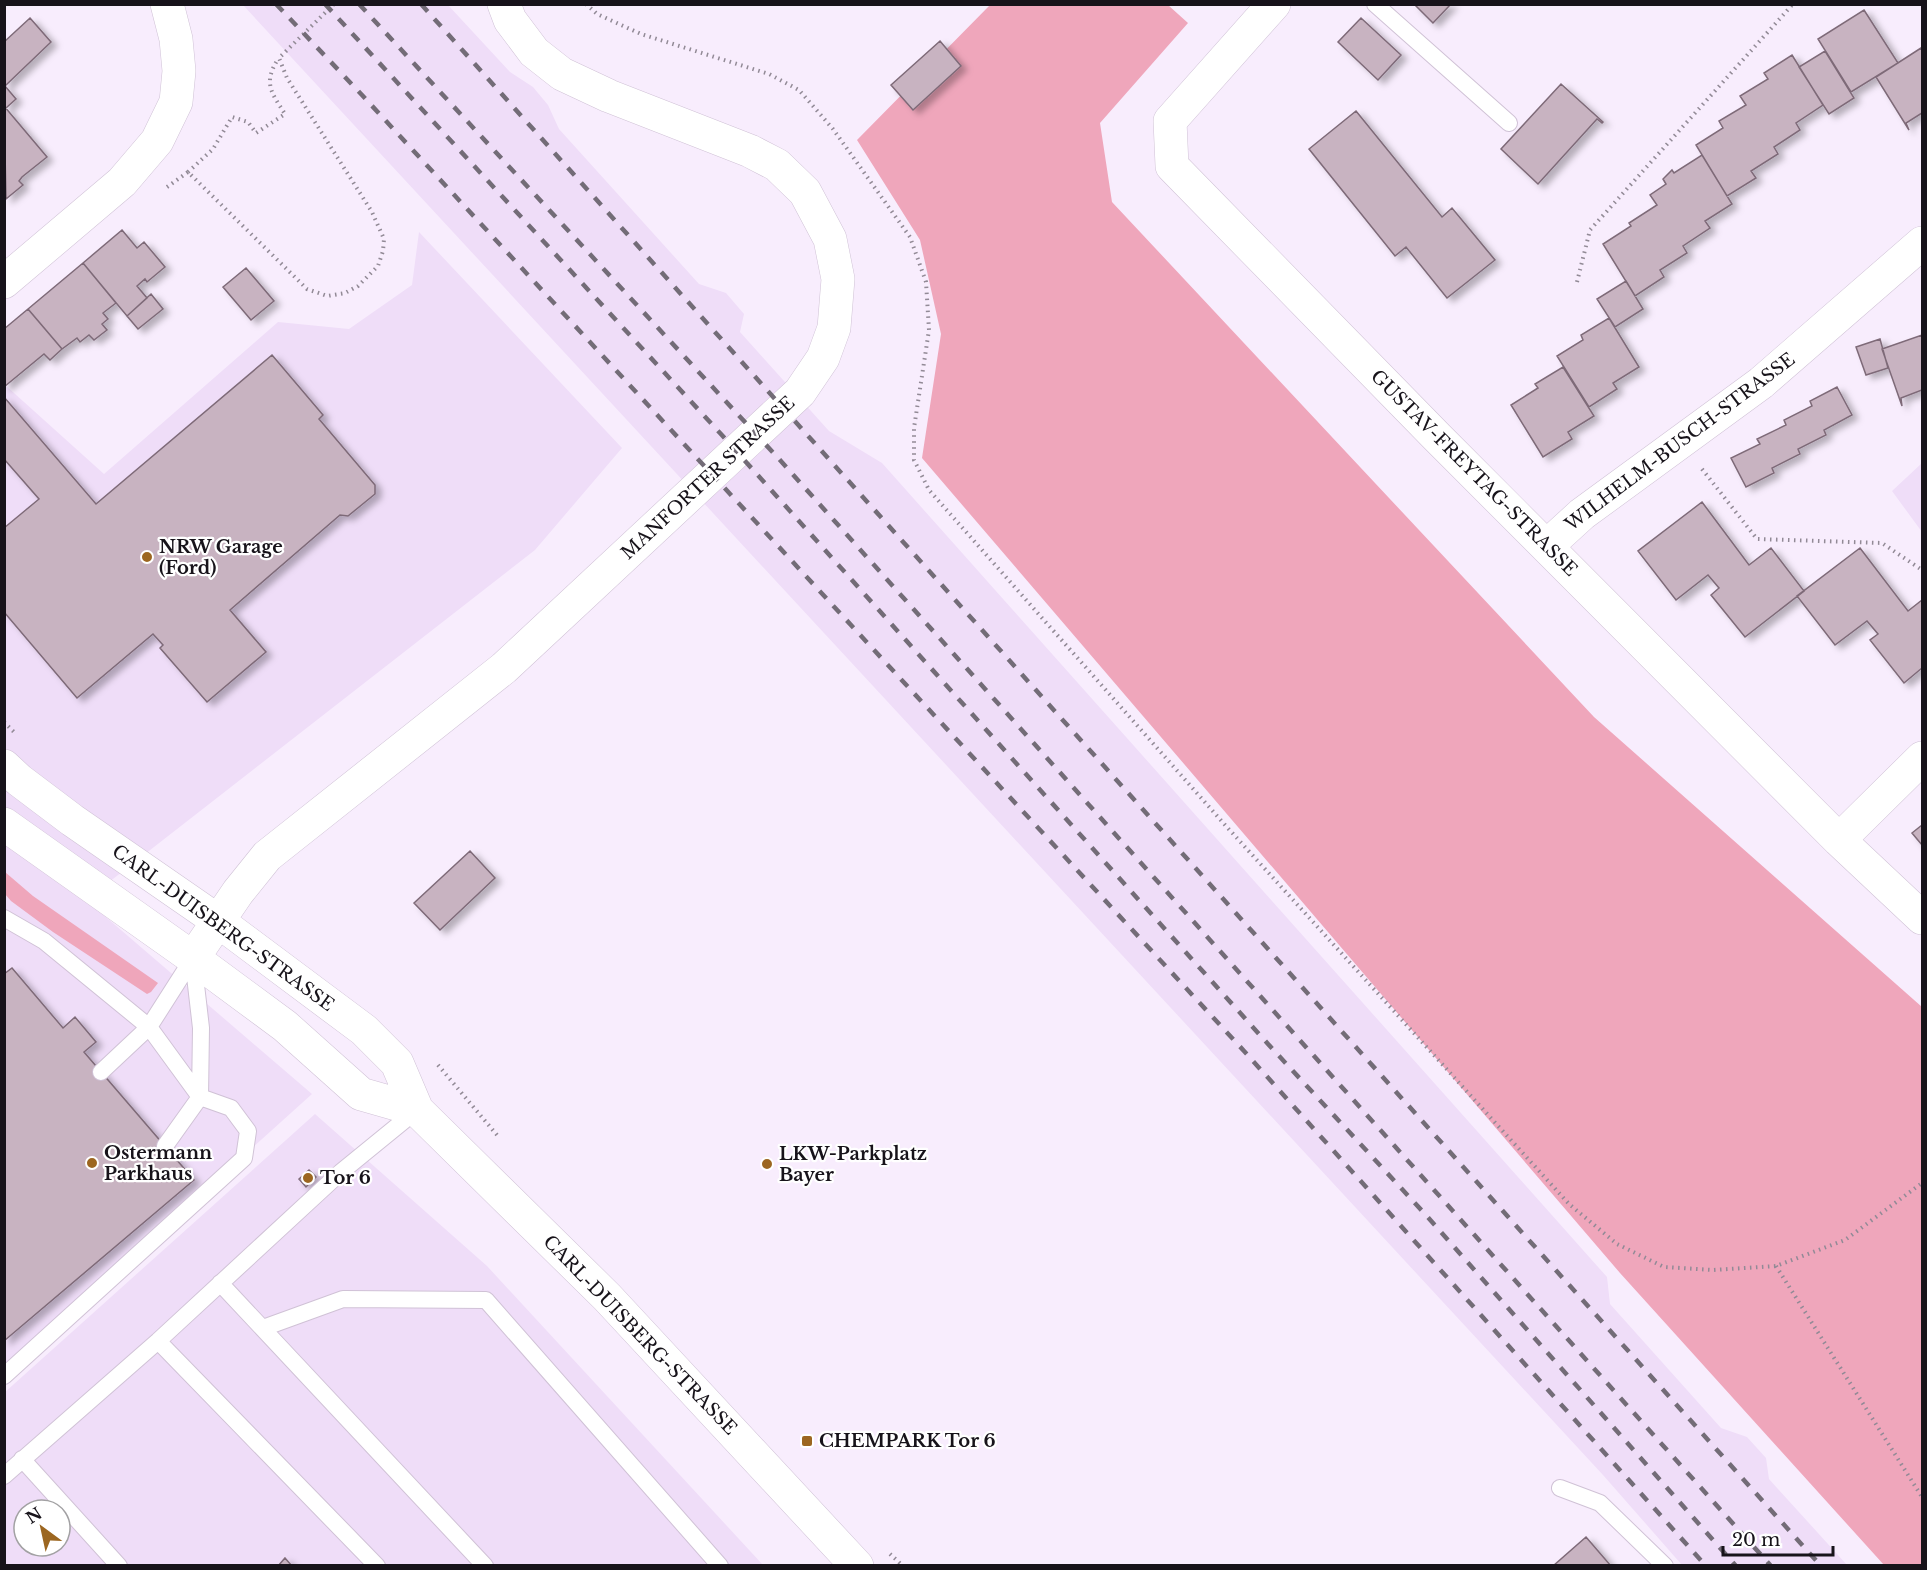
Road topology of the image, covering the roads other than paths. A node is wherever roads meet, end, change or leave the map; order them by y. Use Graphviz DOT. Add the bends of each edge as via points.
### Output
graph roads {
  1 [pos="504,4"];
  2 [pos="1274,4"];
  3 [pos="1375,4"];
  4 [pos="169,8"];
  5 [pos="1509,123"];
  6 [pos="1923,243"];
  7 [pos="4,282"];
  8 [pos="1547,546"];
  9 [pos="1923,758"];
  10 [pos="4,766"];
  11 [pos="4,824"];
  12 [pos="1839,840"];
  13 [pos="4,918"];
  14 [pos="1923,918"];
  15 [pos="218,921"];
  16 [pos="193,958"];
  17 [pos="149,1027"];
  18 [pos="101,1072"];
  19 [pos="200,1097"];
  20 [pos="417,1110"];
  21 [pos="165,1146"];
  22 [pos="220,1282"];
  23 [pos="263,1328"];
  24 [pos="158,1341"];
  25 [pos="4,1376"];
  26 [pos="22,1459"];
  27 [pos="4,1476"];
  28 [pos="1560,1488"];
  29 [pos="119,1566"];
  30 [pos="377,1566"];
  31 [pos="485,1566"];
  32 [pos="720,1566"];
  33 [pos="857,1566"];
  34 [pos="1665,1566"];
  1 -- 15 [label="street, MANFORTER STRASSE" via="510,20 534,52 561,74 750,151 777,165 805,192 830,239 838,279 834,328 823,358 800,392 504,668 267,856"];
  2 -- 8 [label="street, GUSTAV-FREYTAG-STRASSE" via="1170,121 1172,166"];
  3 -- 5 [label="lane"];
  4 -- 7 [label="street" via="179,71 176,102 157,141 122,182"];
  6 -- 8 [label="street, WILHELM-BUSCH-STRASSE" via="1761,384 1582,514"];
  8 -- 12 [label="street, GUSTAV-FREYTAG-STRASSE"];
  9 -- 12 [label="street"];
  10 -- 15 [label="street, CARL-DUISBERG-STRASSE" via="72,820"];
  11 -- 16 [label="street, CARL-DUISBERG-STRASSE"];
  12 -- 14 [label="street, GUSTAV-FREYTAG-STRASSE"];
  13 -- 17 [label="lane" via="44,941"];
  15 -- 16 [label="street, MANFORTER STRASSE"];
  15 -- 20 [label="street, CARL-DUISBERG-STRASSE" via="364,1030 397,1064"];
  16 -- 17 [label="lane"];
  16 -- 19 [label="lane" via="201,1028"];
  16 -- 20 [label="street, CARL-DUISBERG-STRASSE" via="285,1026 361,1095"];
  17 -- 18 [label="lane"];
  17 -- 19 [label="lane"];
  19 -- 21 [label="lane"];
  19 -- 25 [label="lane" via="231,1108 248,1131 244,1158"];
  20 -- 22 [label="lane" via="341,1172"];
  20 -- 33 [label="street, CARL-DUISBERG-STRASSE" via="607,1297"];
  22 -- 23 [label="lane"];
  22 -- 24 [label="lane"];
  23 -- 31 [label="lane"];
  23 -- 32 [label="lane" via="343,1299 486,1300"];
  24 -- 26 [label="lane"];
  24 -- 30 [label="lane"];
  26 -- 27 [label="lane"];
  26 -- 29 [label="lane"];
  28 -- 34 [label="lane" via="1600,1503"];
}
